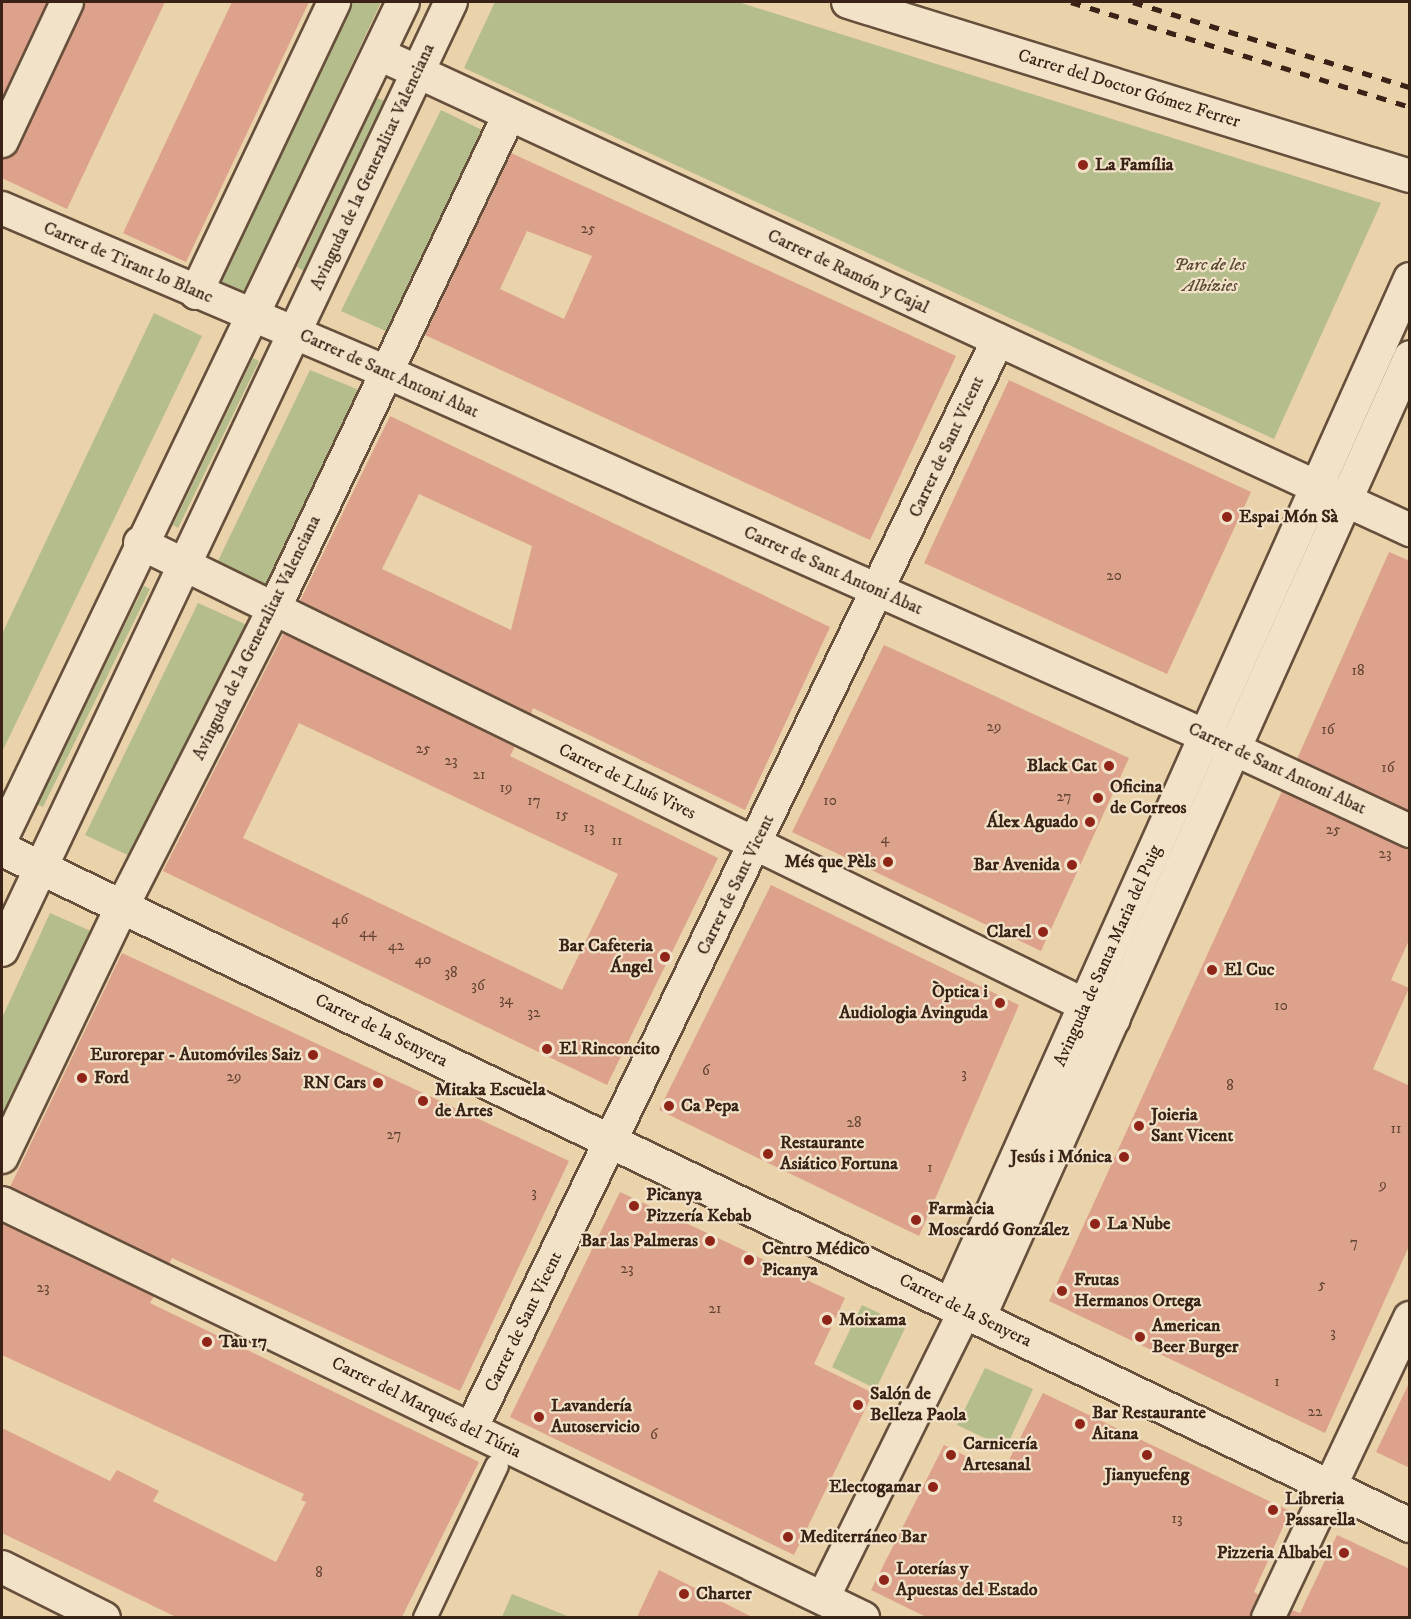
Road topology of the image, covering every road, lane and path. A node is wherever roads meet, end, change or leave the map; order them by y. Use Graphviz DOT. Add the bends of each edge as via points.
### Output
graph roads {
  1 [pos="67,2"];
  2 [pos="334,2"];
  3 [pos="403,2"];
  4 [pos="451,2"];
  5 [pos="848,2"];
  6 [pos="379,54"];
  7 [pos="417,74"];
  8 [pos="508,117"];
  9 [pos="2,141"];
  10 [pos="1410,176"];
  11 [pos="2,208"];
  12 [pos="1410,279"];
  13 [pos="196,293"];
  14 [pos="254,317"];
  15 [pos="296,333"];
  16 [pos="998,340"];
  17 [pos="1410,357"];
  18 [pos="384,371"];
  19 [pos="1318,487"];
  20 [pos="1347,502"];
  21 [pos="1410,530"];
  22 [pos="140,543"];
  23 [pos="186,564"];
  24 [pos="879,591"];
  25 [pos="274,609"];
  26 [pos="1206,736"];
  27 [pos="1237,750"];
  28 [pos="1410,831"];
  29 [pos="2,837"];
  30 [pos="755,845"];
  31 [pos="2,849"];
  32 [pos="41,867"];
  33 [pos="122,907"];
  34 [pos="2,950"];
  35 [pos="1087,1005"];
  36 [pos="1114,1019"];
  37 [pos="612,1143"];
  38 [pos="2,1157"];
  39 [pos="2,1203"];
  40 [pos="965,1311"];
  41 [pos="1410,1318"];
  42 [pos="471,1429"];
  43 [pos="497,1466"];
  44 [pos="1332,1488"];
  45 [pos="1410,1525"];
  46 [pos="2,1567"];
  47 [pos="823,1598"];
  48 [pos="854,1616"];
  49 [pos="104,1617"];
  50 [pos="425,1617"];
  51 [pos="1268,1617"];
  1 -- 9 [label="street"];
  2 -- 13 [label="street"];
  3 -- 6 [label="street"];
  4 -- 7 [label="street, Avinguda de la Generalitat Valenciana"];
  5 -- 10 [label="street, Carrer del Doctor Gómez Ferrer"];
  6 -- 7 [label="street, Carrer de Ramón y Cajal"];
  6 -- 14 [label="street"];
  7 -- 8 [label="street, Carrer de Ramón y Cajal"];
  7 -- 15 [label="street, Avinguda de la Generalitat Valenciana"];
  8 -- 16 [label="street, Carrer de Ramón y Cajal"];
  8 -- 18 [label="street, Avinguda de la Generalitat Valenciana"];
  11 -- 13 [label="street, Carrer de Tirant lo Blanc"];
  12 -- 19 [label="street, Avinguda de Santa Maria del Puig"];
  13 -- 14 [label="street, Carrer de Tirant lo Blanc"];
  14 -- 15 [label="street, Carrer de Sant Antoni Abat"];
  14 -- 22 [label="street"];
  15 -- 18 [label="street, Carrer de Sant Antoni Abat"];
  15 -- 23 [label="street, Avinguda de la Generalitat Valenciana"];
  16 -- 19 [label="street, Carrer de Ramón y Cajal"];
  16 -- 24 [label="street, Carrer de Sant Vicent"];
  17 -- 20 [label="street, Avinguda de Santa Maria del Puig"];
  18 -- 24 [label="street, Carrer de Sant Antoni Abat"];
  18 -- 25 [label="street, Avinguda de la Generalitat Valenciana"];
  19 -- 20 [label="street, Carrer de Ramón y Cajal"];
  19 -- 26 [label="street, Avinguda de Santa Maria del Puig"];
  20 -- 21 [label="street"];
  20 -- 27 [label="street, Avinguda de Santa Maria del Puig"];
  22 -- 23 [label="street, Carrer de Lluís Vives"];
  22 -- 29 [label="street"];
  23 -- 25 [label="street, Carrer de Lluís Vives"];
  23 -- 32 [label="street, Avinguda de la Generalitat Valenciana"];
  24 -- 26 [label="street, Carrer de Sant Antoni Abat"];
  24 -- 30 [label="street, Carrer de Sant Vicent"];
  25 -- 30 [label="street, Carrer de Lluís Vives"];
  25 -- 33 [label="street, Avinguda de la Generalitat Valenciana"];
  26 -- 27 [label="street, Carrer de Sant Antoni Abat"];
  26 -- 35 [label="street, Avinguda de Santa Maria del Puig"];
  27 -- 28 [label="street, Carrer de Sant Antoni Abat"];
  27 -- 36 [label="street, Avinguda de Santa Maria del Puig"];
  30 -- 35 [label="street, Carrer de Lluís Vives"];
  30 -- 37 [label="street, Carrer de Sant Vicent"];
  31 -- 32 [label="street, Carrer de la Senyera"];
  32 -- 33 [label="street, Carrer de la Senyera"];
  32 -- 34 [label="street, Avinguda de la Generalitat Valenciana"];
  33 -- 37 [label="street, Carrer de la Senyera"];
  33 -- 38 [label="street, Avinguda de la Generalitat Valenciana"];
  35 -- 36 [label="street, Carrer de Lluís Vives"];
  35 -- 40 [label="street, Avinguda de Santa Maria del Puig"];
  36 -- 40 [label="street, Avinguda de Santa Maria del Puig"];
  37 -- 40 [label="street, Carrer de la Senyera"];
  37 -- 42 [label="street, Carrer de Sant Vicent"];
  39 -- 42 [label="street, Carrer del Marqués del Túria"];
  40 -- 44 [label="street, Carrer de la Senyera"];
  40 -- 47 [label="street"];
  41 -- 44 [label="street"];
  42 -- 47 [label="street, Carrer del Marqués del Túria"];
  43 -- 50 [label="street"];
  44 -- 45 [label="street, Carrer de la Senyera"];
  44 -- 51 [label="street"];
  46 -- 49 [label="street"];
  47 -- 48 [label="street, Carrer del Marqués del Túria"];
}
